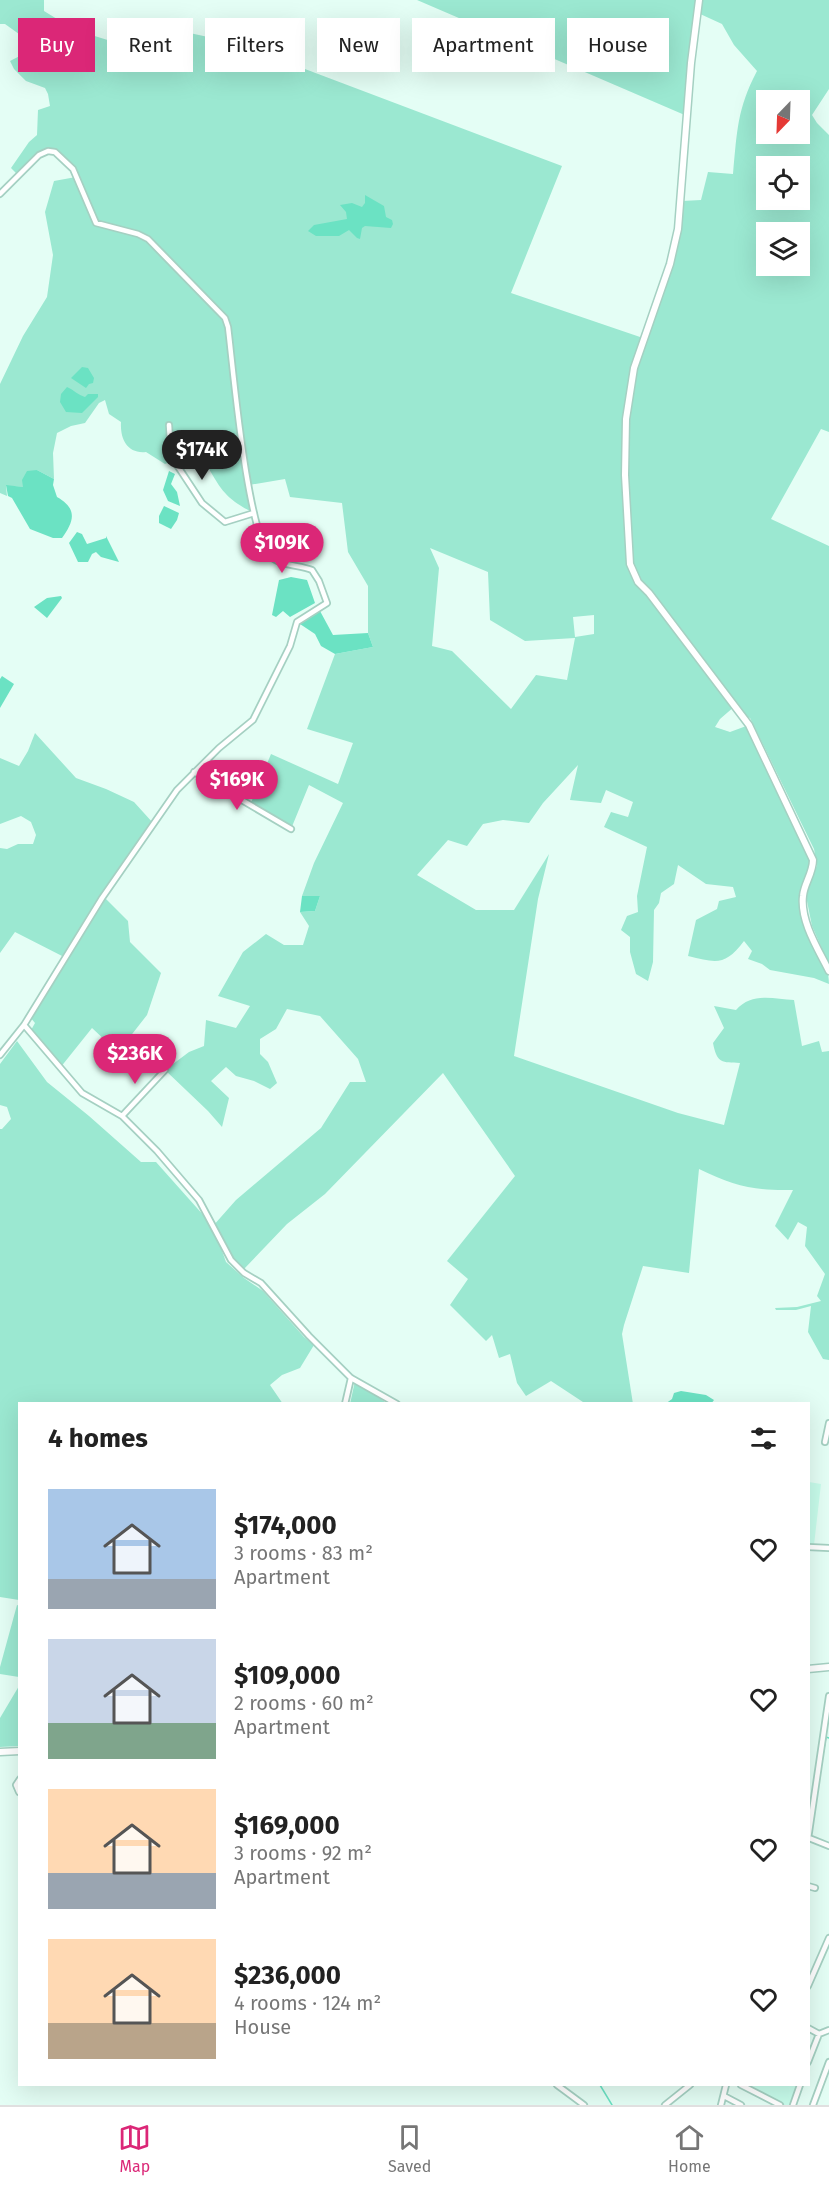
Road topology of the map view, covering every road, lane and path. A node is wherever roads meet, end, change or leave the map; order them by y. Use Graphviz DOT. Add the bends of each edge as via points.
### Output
graph roads {
  1 [pos="699,0"];
  2 [pos="0,194"];
  3 [pos="169,425"];
  4 [pos="254,513"];
  5 [pos="194,772"];
  6 [pos="291,829"];
  7 [pos="829,971"];
  8 [pos="24,1025"];
  9 [pos="0,1055"];
  10 [pos="165,1070"];
  11 [pos="122,1116"];
  12 [pos="351,1378"];
  13 [pos="345,1402"];
  14 [pos="393,1402"];
  15 [pos="829,1423"];
  16 [pos="825,1442"];
  17 [pos="810,1547"];
  18 [pos="829,1548"];
  19 [pos="829,1667"];
  20 [pos="810,1669"];
  21 [pos="829,1696"];
  22 [pos="827,1735"];
  23 [pos="18,1751"];
  24 [pos="0,1752"];
  25 [pos="810,1832"];
  26 [pos="810,1838"];
  27 [pos="829,1846"];
  28 [pos="810,1887"];
  29 [pos="815,1888"];
  30 [pos="829,1938"];
  31 [pos="810,1981"];
  32 [pos="810,2029"];
  33 [pos="829,2030"];
  34 [pos="819,2034"];
  35 [pos="810,2057"];
  36 [pos="829,2062"];
  37 [pos="558,2086"];
  38 [pos="689,2086"];
  39 [pos="726,2086"];
  40 [pos="743,2086"];
  41 [pos="800,2086"];
  42 [pos="724,2096"];
  43 [pos="584,2105"];
  44 [pos="665,2105"];
  45 [pos="721,2105"];
  46 [pos="741,2105"];
  47 [pos="780,2105"];
  48 [pos="793,2105"];
  49 [pos="813,2105"];
  1 -- 7 [label="main road" via="678,230 630,385 625,475 630,564 638,582 749,725 813,860 802,903"];
  2 -- 4 [label="street" via="39,155 55,152 73,169 96,223 148,239 225,318"];
  3 -- 4 [label="street" via="171,456 202,503 225,522"];
  4 -- 5 [label="street" via="268,554 277,561 312,570 327,603 297,622 290,646 253,720"];
  5 -- 6 [label="street"];
  5 -- 8 [label="street" via="177,790 102,898"];
  8 -- 9 [label="street"];
  8 -- 11 [label="street" via="82,1093"];
  10 -- 11 [label="street"];
  11 -- 12 [label="street" via="199,1200 231,1260 261,1283"];
  12 -- 13 [label="street"];
  12 -- 14 [label="street"];
  15 -- 16 [label="street"];
  17 -- 18 [label="street"];
  19 -- 20 [label="main road"];
  21 -- 22 [label="street"];
  22 -- 25 [label="street"];
  23 -- 24 [label="main road"];
  26 -- 27 [label="street"];
  28 -- 29 [label="street"];
  30 -- 31 [label="street"];
  32 -- 34 [label="street"];
  33 -- 34 [label="street"];
  34 -- 35 [label="street"];
  36 -- 49 [label="street"];
  37 -- 43 [label="street"];
  38 -- 44 [label="street"];
  39 -- 42 [label="street"];
  40 -- 47 [label="street"];
  41 -- 48 [label="street"];
  42 -- 45 [label="street"];
  42 -- 46 [label="street"];
}
